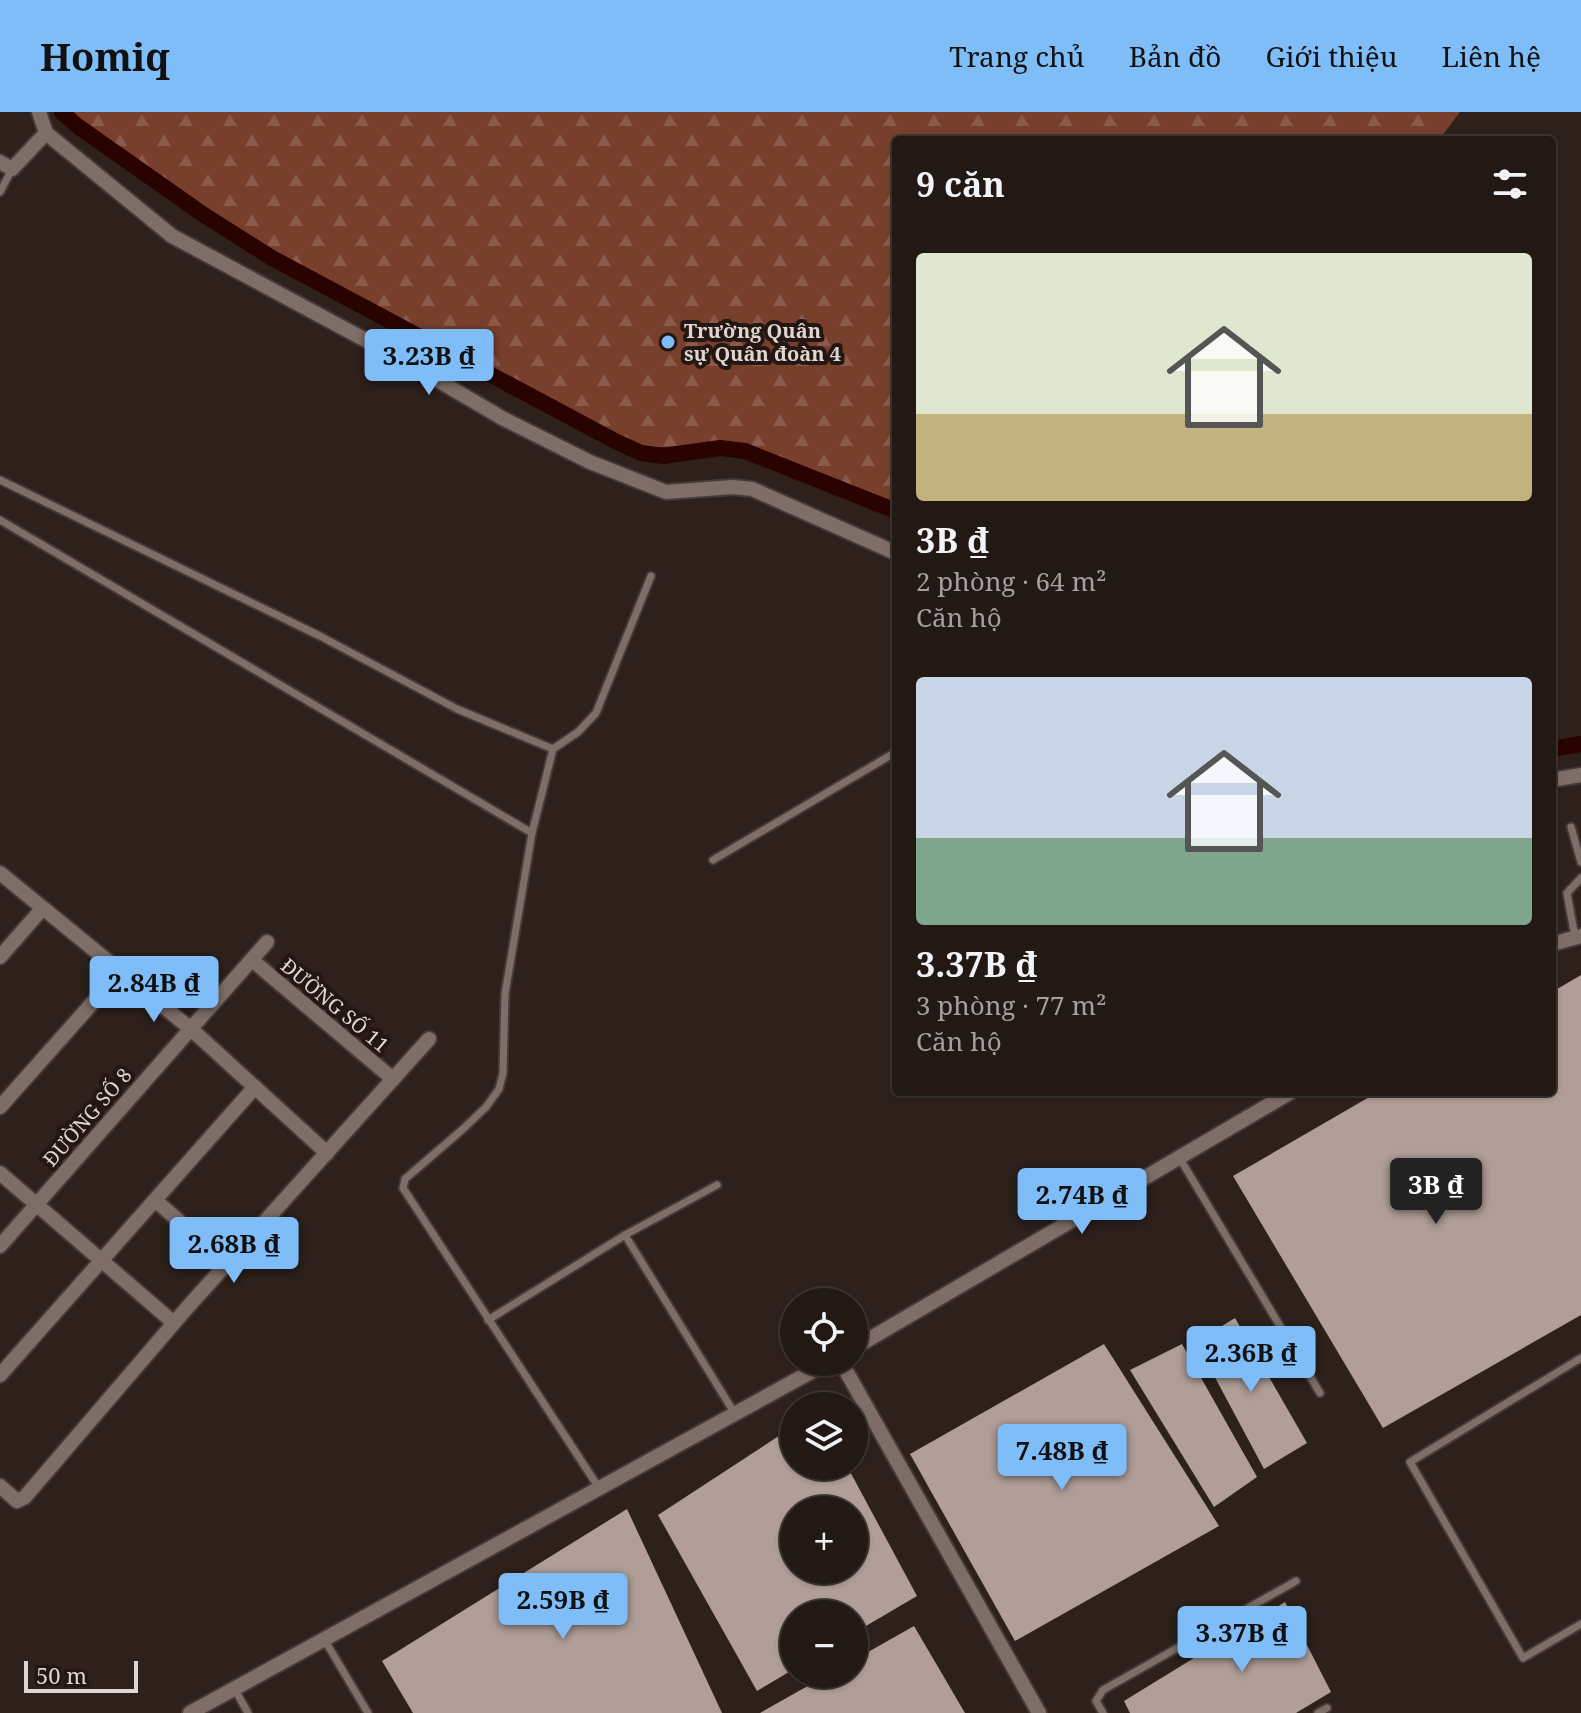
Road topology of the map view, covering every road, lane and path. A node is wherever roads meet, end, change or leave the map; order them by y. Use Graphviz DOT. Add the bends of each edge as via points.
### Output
graph roads {
  1 [pos="39,112"];
  2 [pos="46,133"];
  3 [pos="6,166"];
  4 [pos="0,192"];
  5 [pos="0,480"];
  6 [pos="0,520"];
  7 [pos="892,551"];
  8 [pos="651,576"];
  9 [pos="553,749"];
  10 [pos="892,754"];
  11 [pos="1581,775"];
  12 [pos="1556,779"];
  13 [pos="1571,827"];
  14 [pos="532,833"];
  15 [pos="713,860"];
  16 [pos="1581,862"];
  17 [pos="0,873"];
  18 [pos="1581,878"];
  19 [pos="42,909"];
  20 [pos="1578,937"];
  21 [pos="267,942"];
  22 [pos="1556,943"];
  23 [pos="0,957"];
  24 [pos="252,960"];
  25 [pos="120,972"];
  26 [pos="191,1029"];
  27 [pos="429,1039"];
  28 [pos="393,1079"];
  29 [pos="255,1087"];
  30 [pos="1284,1096"];
  31 [pos="0,1107"];
  32 [pos="327,1153"];
  33 [pos="1179,1157"];
  34 [pos="0,1173"];
  35 [pos="717,1185"];
  36 [pos="155,1200"];
  37 [pos="37,1205"];
  38 [pos="625,1235"];
  39 [pos="0,1246"];
  40 [pos="101,1261"];
  41 [pos="227,1263"];
  42 [pos="488,1320"];
  43 [pos="174,1323"];
  44 [pos="868,1340"];
  45 [pos="1581,1358"];
  46 [pos="0,1375"];
  47 [pos="804,1376"];
  48 [pos="849,1376"];
  49 [pos="1320,1393"];
  50 [pos="735,1414"];
  51 [pos="0,1486"];
  52 [pos="599,1488"];
  53 [pos="1296,1581"];
  54 [pos="1581,1624"];
  55 [pos="324,1639"];
  56 [pos="234,1688"];
  57 [pos="1327,1708"];
  58 [pos="190,1713"];
  59 [pos="248,1713"];
  60 [pos="368,1713"];
  61 [pos="1039,1713"];
  62 [pos="1103,1713"];
  63 [pos="1318,1713"];
  1 -- 2 [label="street"];
  2 -- 3 [label="street"];
  2 -- 7 [label="street" via="172,236 502,418 666,492 752,489"];
  3 -- 4 [label="lane"];
  5 -- 9 [label="lane" via="457,709"];
  6 -- 14 [label="lane"];
  8 -- 9 [label="lane" via="596,713"];
  9 -- 14 [label="lane"];
  10 -- 15 [label="lane"];
  11 -- 12 [label="street"];
  13 -- 16 [label="lane"];
  14 -- 42 [label="lane" via="505,994 499,1089 486,1107 405,1179 403,1188"];
  17 -- 19 [label="street"];
  18 -- 20 [label="lane" via="1567,893"];
  19 -- 23 [label="street"];
  19 -- 25 [label="street"];
  20 -- 22 [label="street"];
  21 -- 24 [label="street, ĐƯỜNG SỐ 8"];
  24 -- 26 [label="street, ĐƯỜNG SỐ 8"];
  24 -- 28 [label="street, ĐƯỜNG SỐ 11"];
  25 -- 26 [label="street"];
  25 -- 31 [label="street"];
  26 -- 29 [label="street"];
  26 -- 37 [label="street, ĐƯỜNG SỐ 8"];
  27 -- 28 [label="street"];
  28 -- 32 [label="street"];
  29 -- 32 [label="street"];
  29 -- 36 [label="street"];
  30 -- 33 [label="street"];
  32 -- 41 [label="street"];
  33 -- 44 [label="street"];
  33 -- 49 [label="lane"];
  34 -- 37 [label="street"];
  35 -- 38 [label="lane"];
  36 -- 40 [label="street"];
  36 -- 41 [label="street"];
  37 -- 39 [label="street, ĐƯỜNG SỐ 8"];
  37 -- 40 [label="street"];
  38 -- 42 [label="lane"];
  38 -- 50 [label="lane"];
  40 -- 43 [label="street"];
  40 -- 46 [label="street"];
  41 -- 43 [label="street"];
  42 -- 52 [label="lane"];
  43 -- 51 [label="street" via="25,1497 17,1501"];
  45 -- 54 [label="lane" via="1410,1462 1523,1658"];
  47 -- 50 [label="street"];
  48 -- 61 [label="street"];
  50 -- 52 [label="street"];
  52 -- 55 [label="street"];
  53 -- 62 [label="lane" via="1103,1690 1096,1701"];
  55 -- 56 [label="street"];
  55 -- 60 [label="lane"];
  56 -- 58 [label="street"];
  56 -- 59 [label="lane"];
  57 -- 63 [label="lane"];
}
